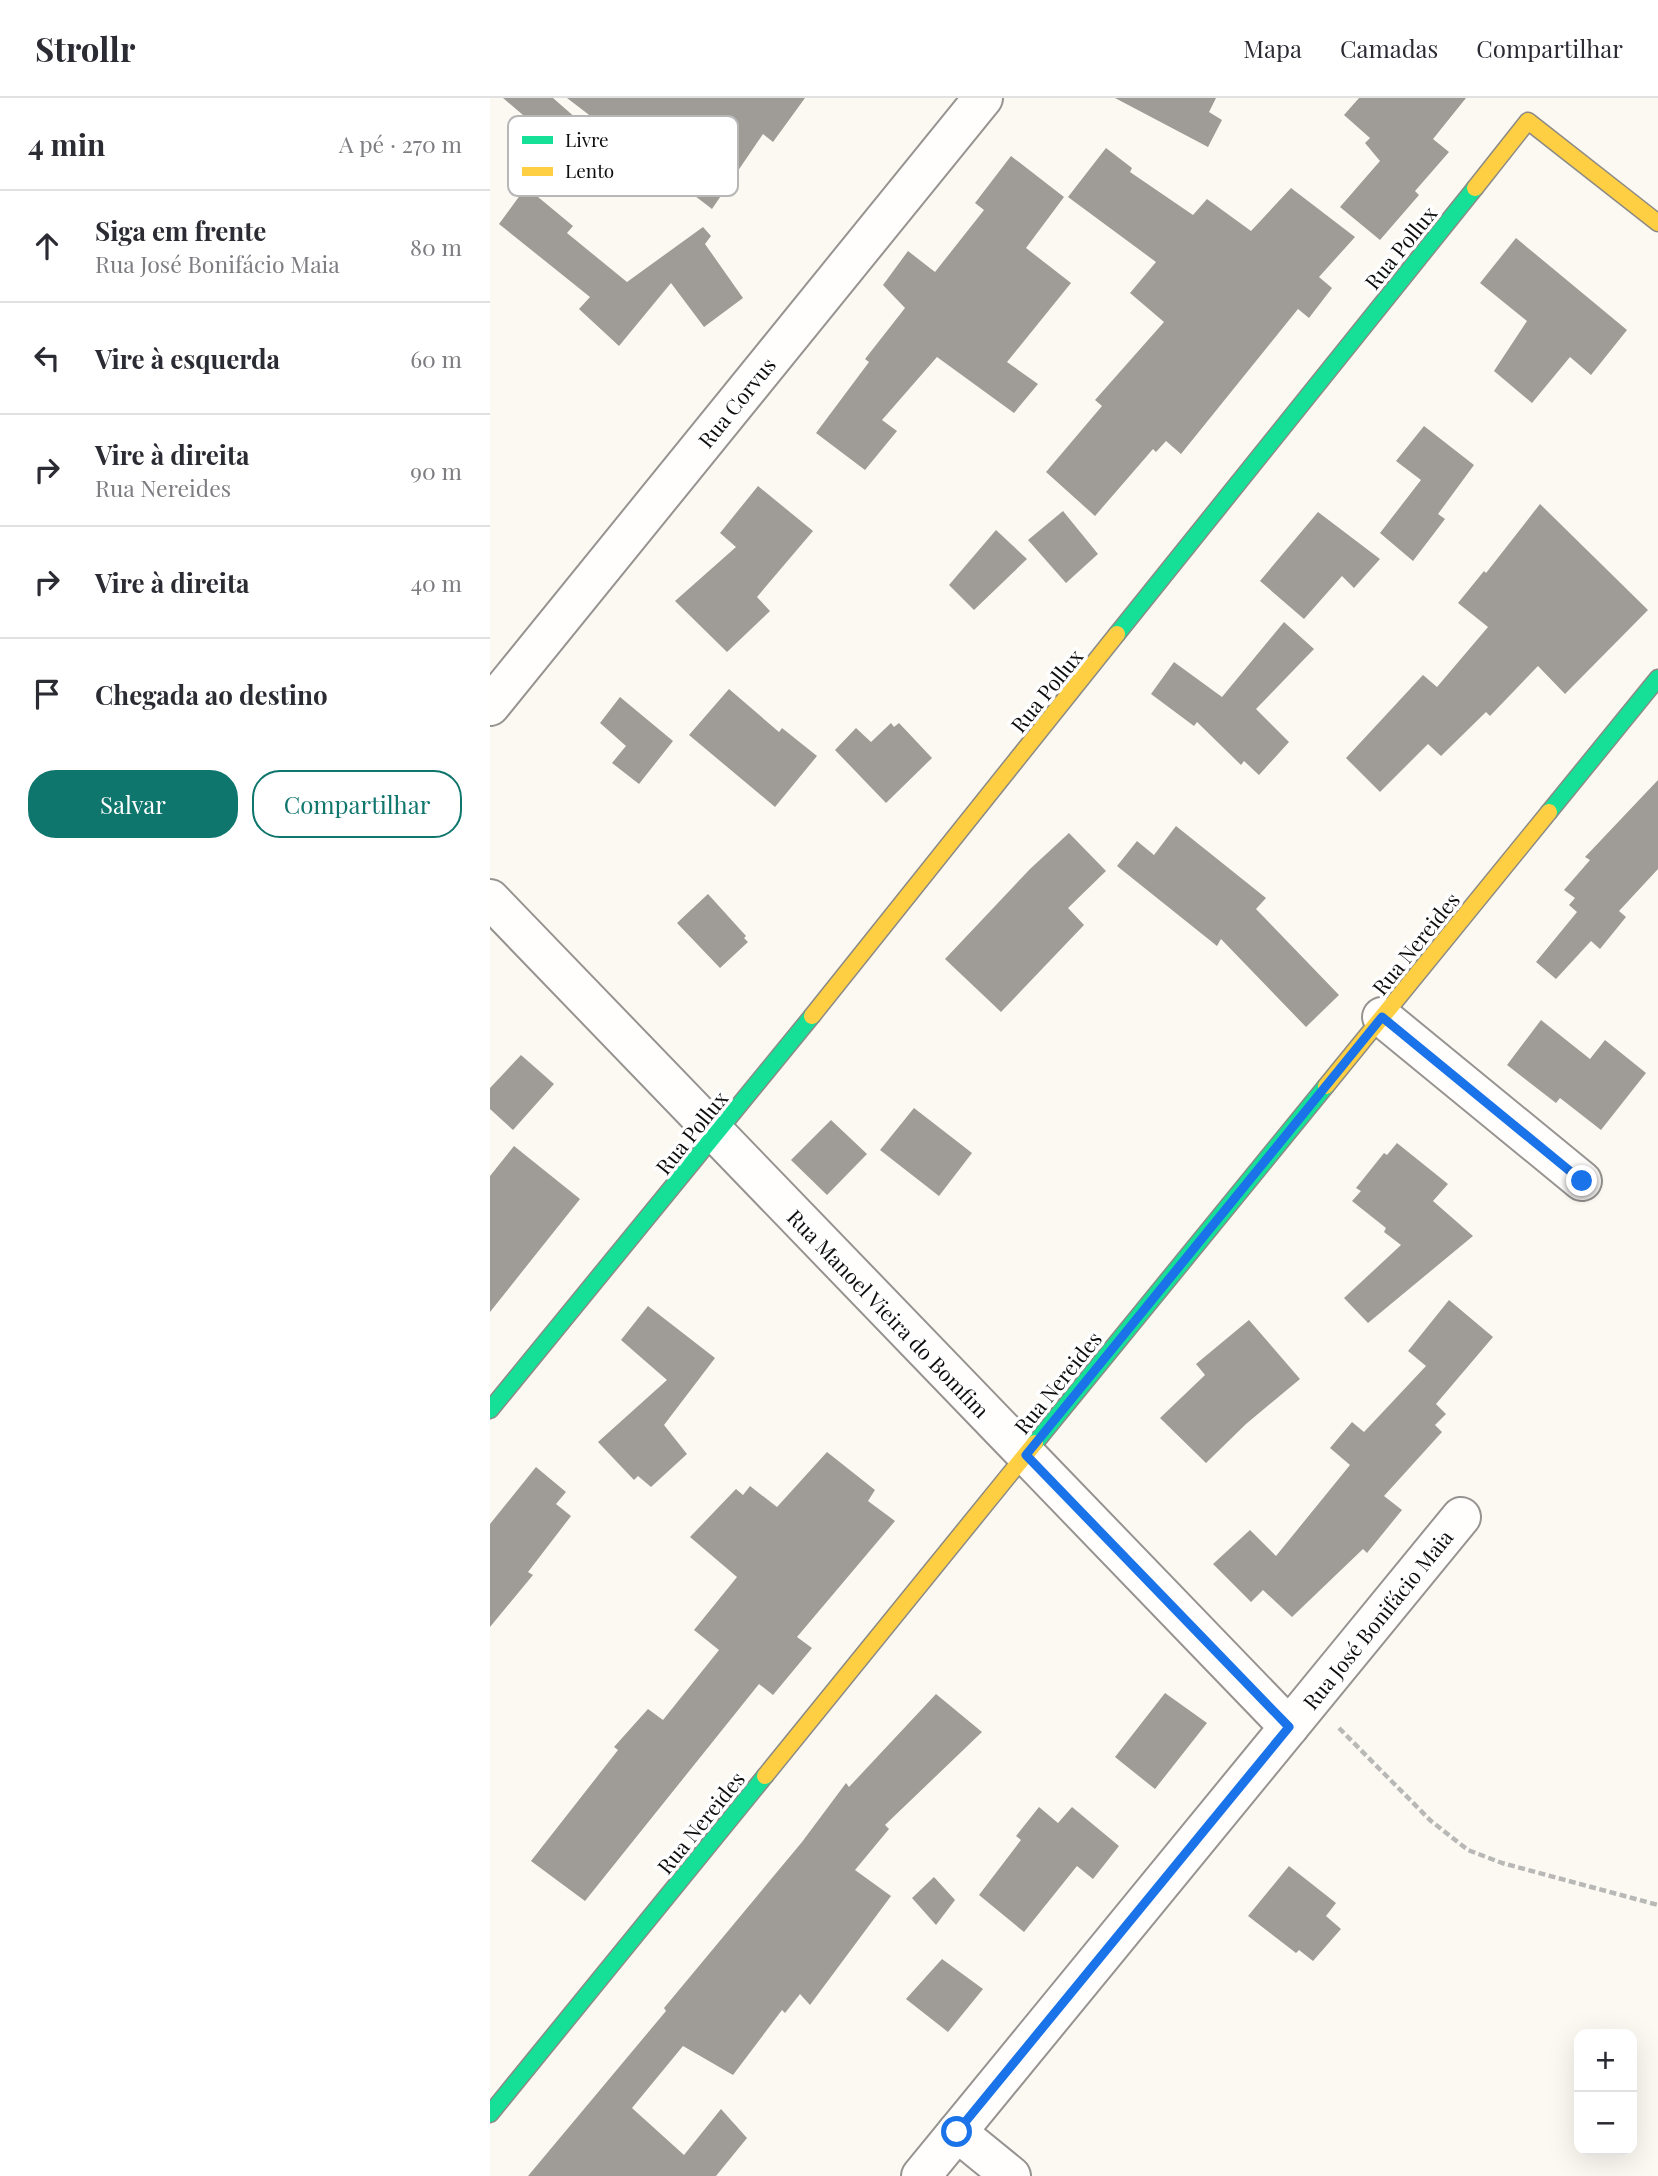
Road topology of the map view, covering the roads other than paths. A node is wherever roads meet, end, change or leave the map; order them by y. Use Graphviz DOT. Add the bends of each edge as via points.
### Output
graph roads {
  1 [pos="983,98"];
  2 [pos="1658,223"];
  3 [pos="1658,678"];
  4 [pos="490,706"];
  5 [pos="490,899"];
  6 [pos="1382,1017"];
  7 [pos="717,1134"];
  8 [pos="1582,1181"];
  9 [pos="490,1410"];
  10 [pos="1026,1455"];
  11 [pos="1461,1517"];
  12 [pos="1300,1714"];
  13 [pos="490,2114"];
  14 [pos="957,2132"];
  15 [pos="921,2176"];
  16 [pos="1011,2176"];
  1 -- 4 [label="street, Rua Corvus"];
  2 -- 7 [label="street, Rua Pollux" via="1528,121"];
  3 -- 6 [label="street, Rua Nereides"];
  5 -- 7 [label="street, Rua Manoel Vieira do Bomfim"];
  6 -- 8 [label="street"];
  6 -- 10 [label="street, Rua Nereides"];
  7 -- 9 [label="street, Rua Pollux"];
  7 -- 10 [label="street, Rua Manoel Vieira do Bomfim"];
  10 -- 12 [label="street, Rua Manoel Vieira do Bomfim"];
  10 -- 13 [label="street, Rua Nereides"];
  11 -- 12 [label="street, Rua José Bonifácio Maia"];
  12 -- 14 [label="street, Rua José Bonifácio Maia"];
  14 -- 15 [label="street, Rua José Bonifácio Maia"];
  14 -- 16 [label="street"];
}
